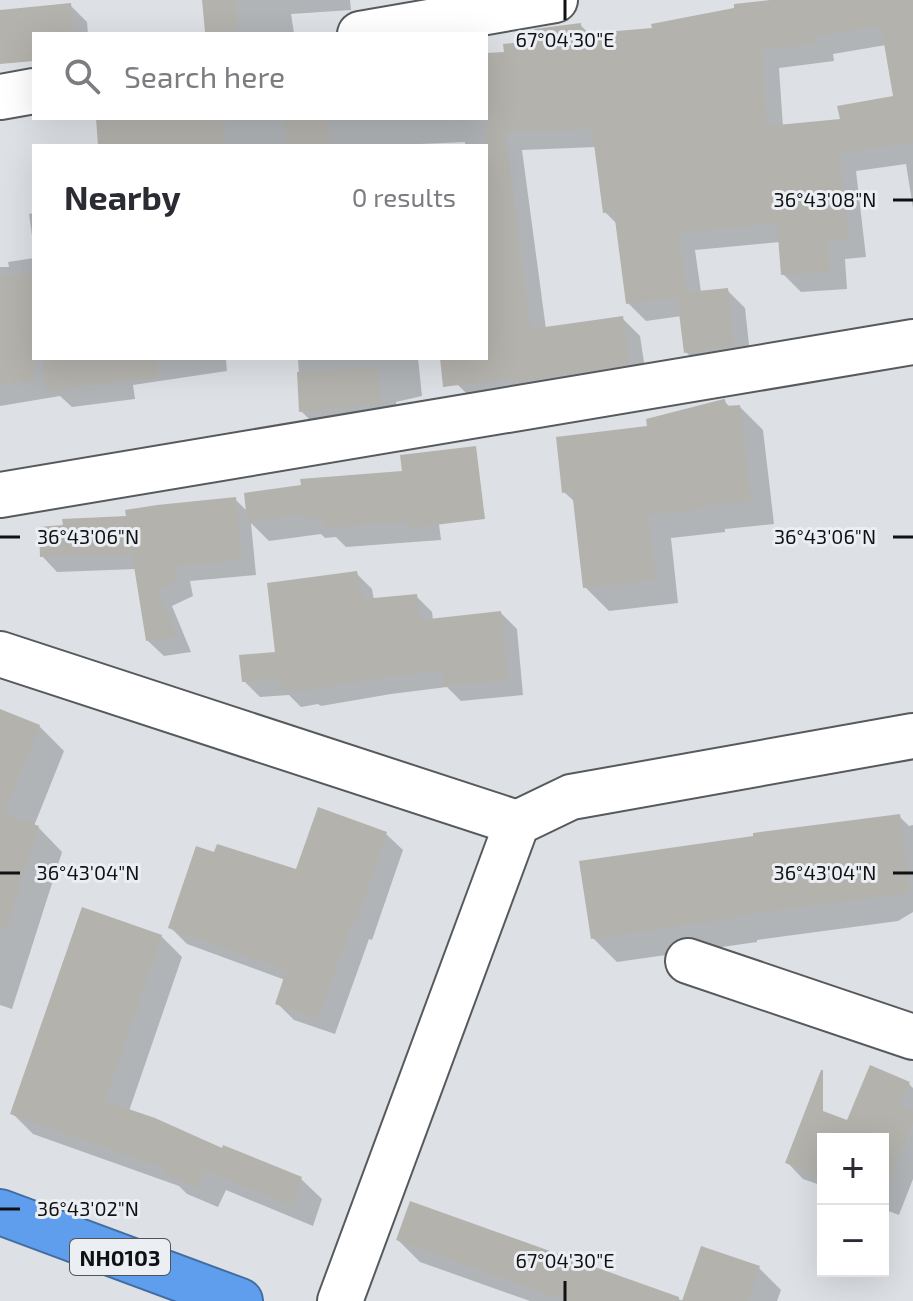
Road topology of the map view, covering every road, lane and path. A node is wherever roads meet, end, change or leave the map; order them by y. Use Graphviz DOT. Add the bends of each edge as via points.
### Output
graph roads {
  1 [pos="555,0"];
  2 [pos="371,32"];
  3 [pos="32,91"];
  4 [pos="0,97"];
  5 [pos="913,342"];
  6 [pos="0,495"];
  7 [pos="0,654"];
  8 [pos="913,736"];
  9 [pos="517,823"];
  10 [pos="688,961"];
  11 [pos="913,1037"];
  12 [pos="0,1212"];
  13 [pos="240,1301"];
  14 [pos="340,1301"];
  1 -- 2 [label="street"];
  3 -- 4 [label="street"];
  5 -- 6 [label="street"];
  7 -- 9 [label="street"];
  8 -- 9 [label="street" via="571,797"];
  9 -- 14 [label="street"];
  10 -- 11 [label="street"];
  12 -- 13 [label="highway, NH0103"];
}
